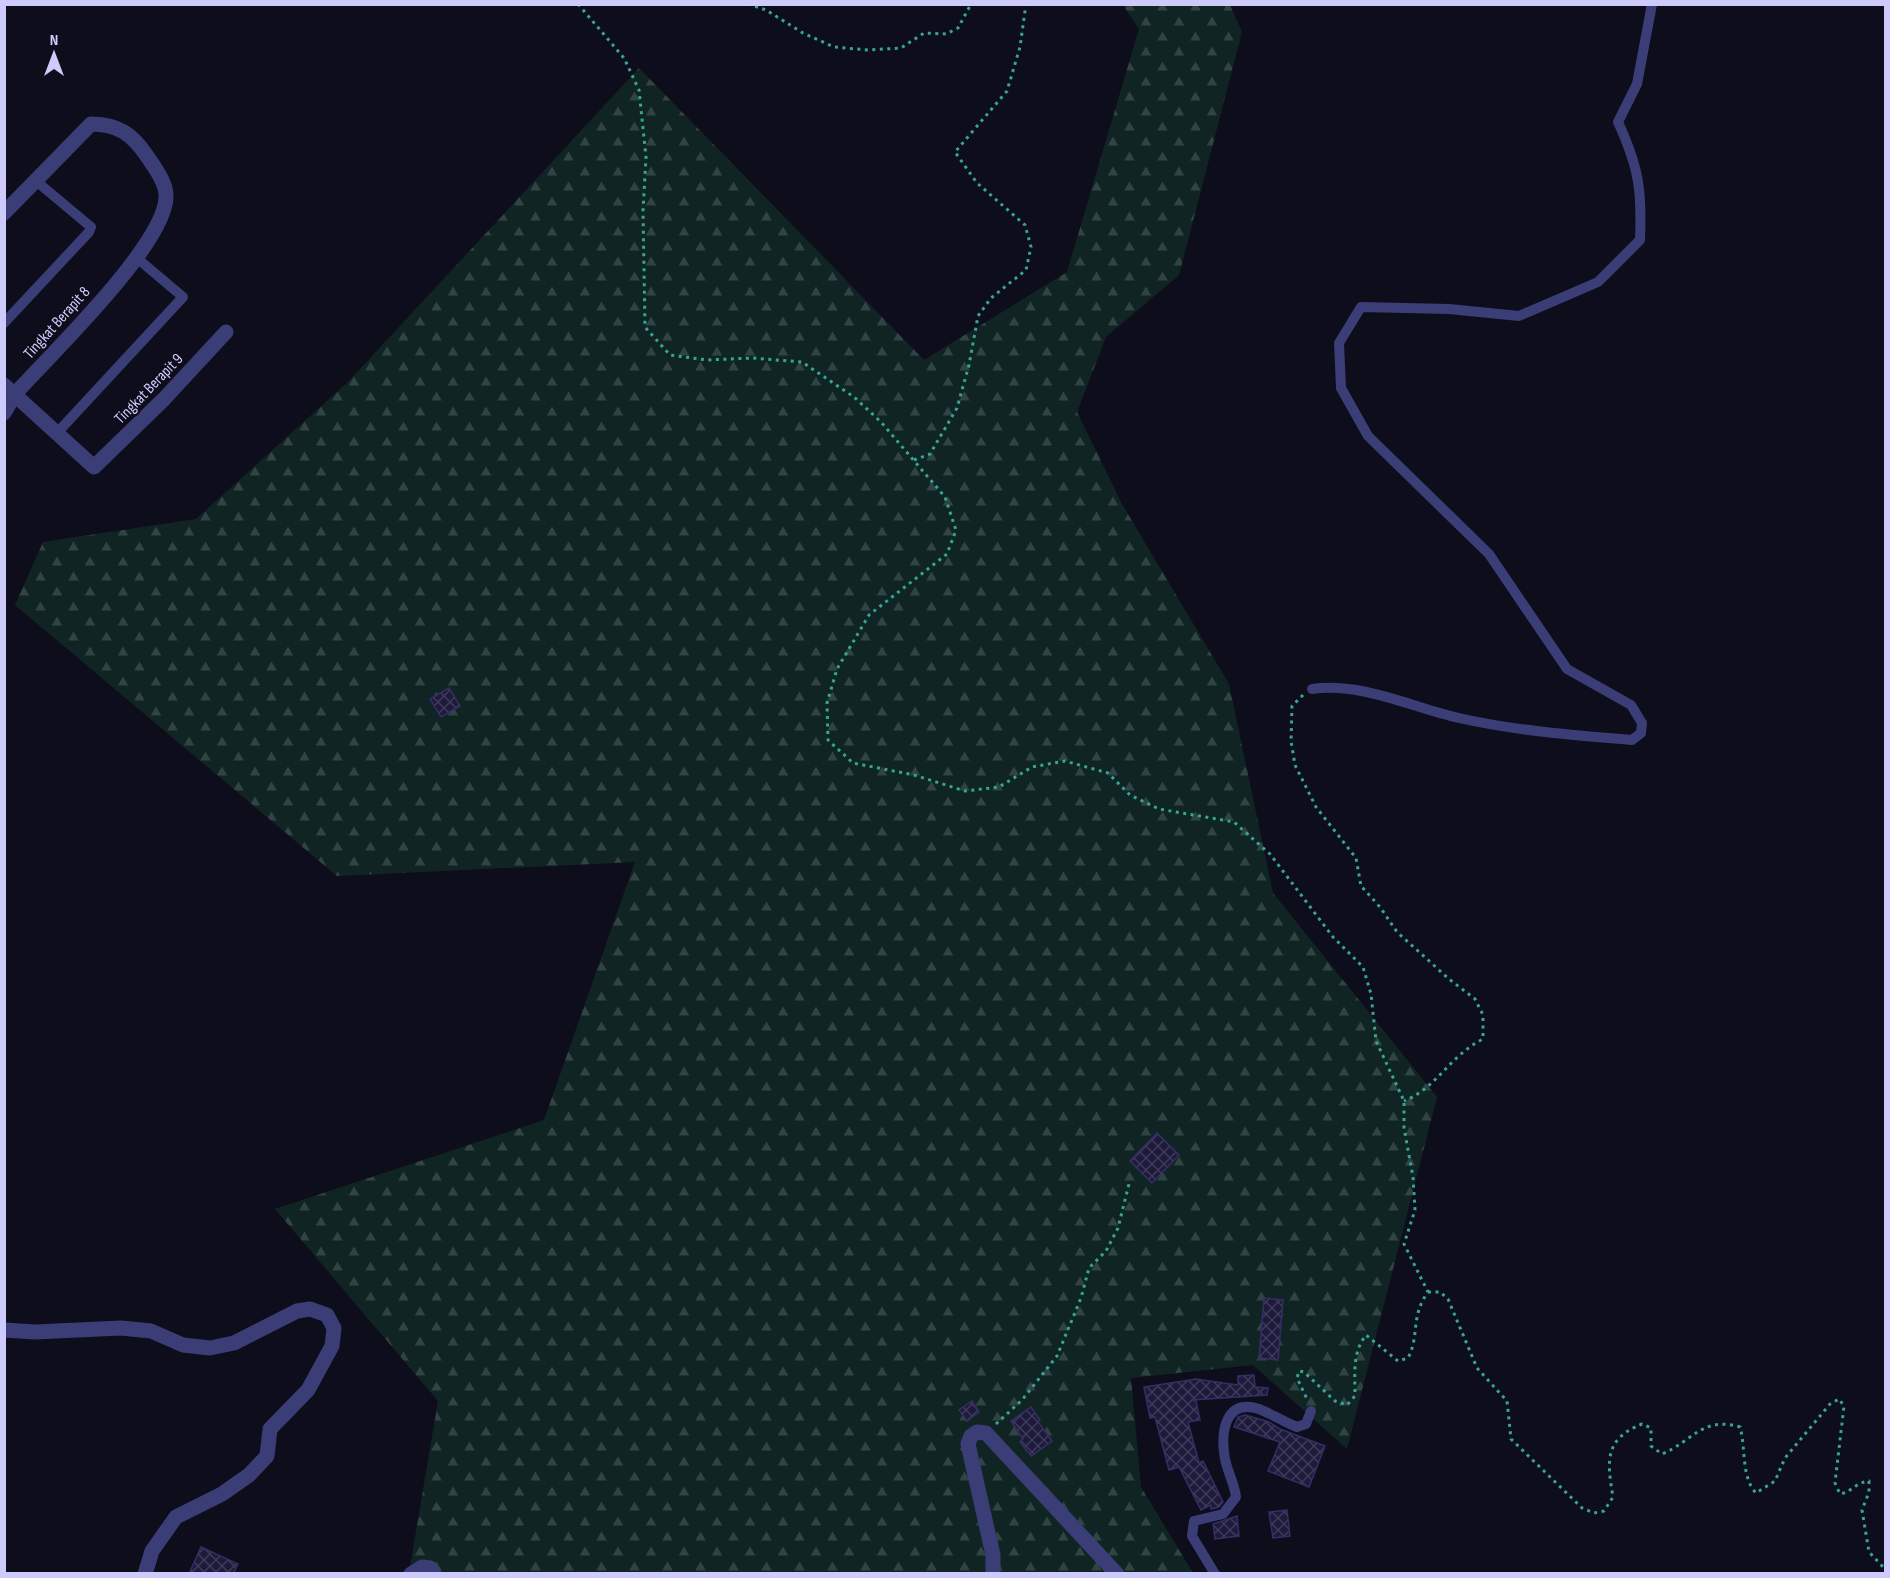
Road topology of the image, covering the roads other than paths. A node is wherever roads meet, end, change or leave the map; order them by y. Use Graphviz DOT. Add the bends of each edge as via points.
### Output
graph roads {
  1 [pos="1652,4"];
  2 [pos="36,181"];
  3 [pos="4,213"];
  4 [pos="138,259"];
  5 [pos="4,323"];
  6 [pos="226,332"];
  7 [pos="10,389"];
  8 [pos="4,413"];
  9 [pos="57,434"];
  10 [pos="1312,688"];
  11 [pos="4,1330"];
  12 [pos="1311,1411"];
  13 [pos="145,1574"];
  14 [pos="411,1574"];
  15 [pos="434,1574"];
  16 [pos="993,1574"];
  17 [pos="1117,1574"];
  18 [pos="1215,1574"];
  1 -- 10 [label="lane" via="1637,84 1618,122 1639,176 1640,240 1598,282 1519,316 1449,309 1361,307 1339,344 1341,388 1368,436 1489,554 1567,669 1631,705 1642,723 1641,733 1632,741 1539,733 1458,718 1334,686"];
  2 -- 3 [label="street"];
  2 -- 4 [label="street, Tingkat Berapit 8" via="91,124 107,124 135,138 167,195 164,210"];
  2 -- 5 [label="lane" via="91,227"];
  4 -- 7 [label="street, Tingkat Berapit 8"];
  4 -- 9 [label="lane" via="183,297"];
  6 -- 9 [label="street, Tingkat Berapit 9" via="94,467"];
  7 -- 8 [label="street, Tingkat Berapit 8"];
  7 -- 9 [label="street"];
  11 -- 13 [label="street" via="121,1328 151,1331 183,1345 210,1348 234,1343 297,1311 310,1309 327,1315 334,1328 332,1346 308,1390 270,1429 267,1456 222,1494 176,1517 152,1551"];
  12 -- 18 [label="lane" via="1306,1424 1297,1427 1244,1407 1233,1410 1226,1418 1224,1452 1236,1497 1223,1514 1194,1521 1192,1536"];
  14 -- 15 [label="street" via="422,1567 430,1568"];
  16 -- 17 [label="street" via="993,1555 968,1444 977,1432 986,1433"];
}
